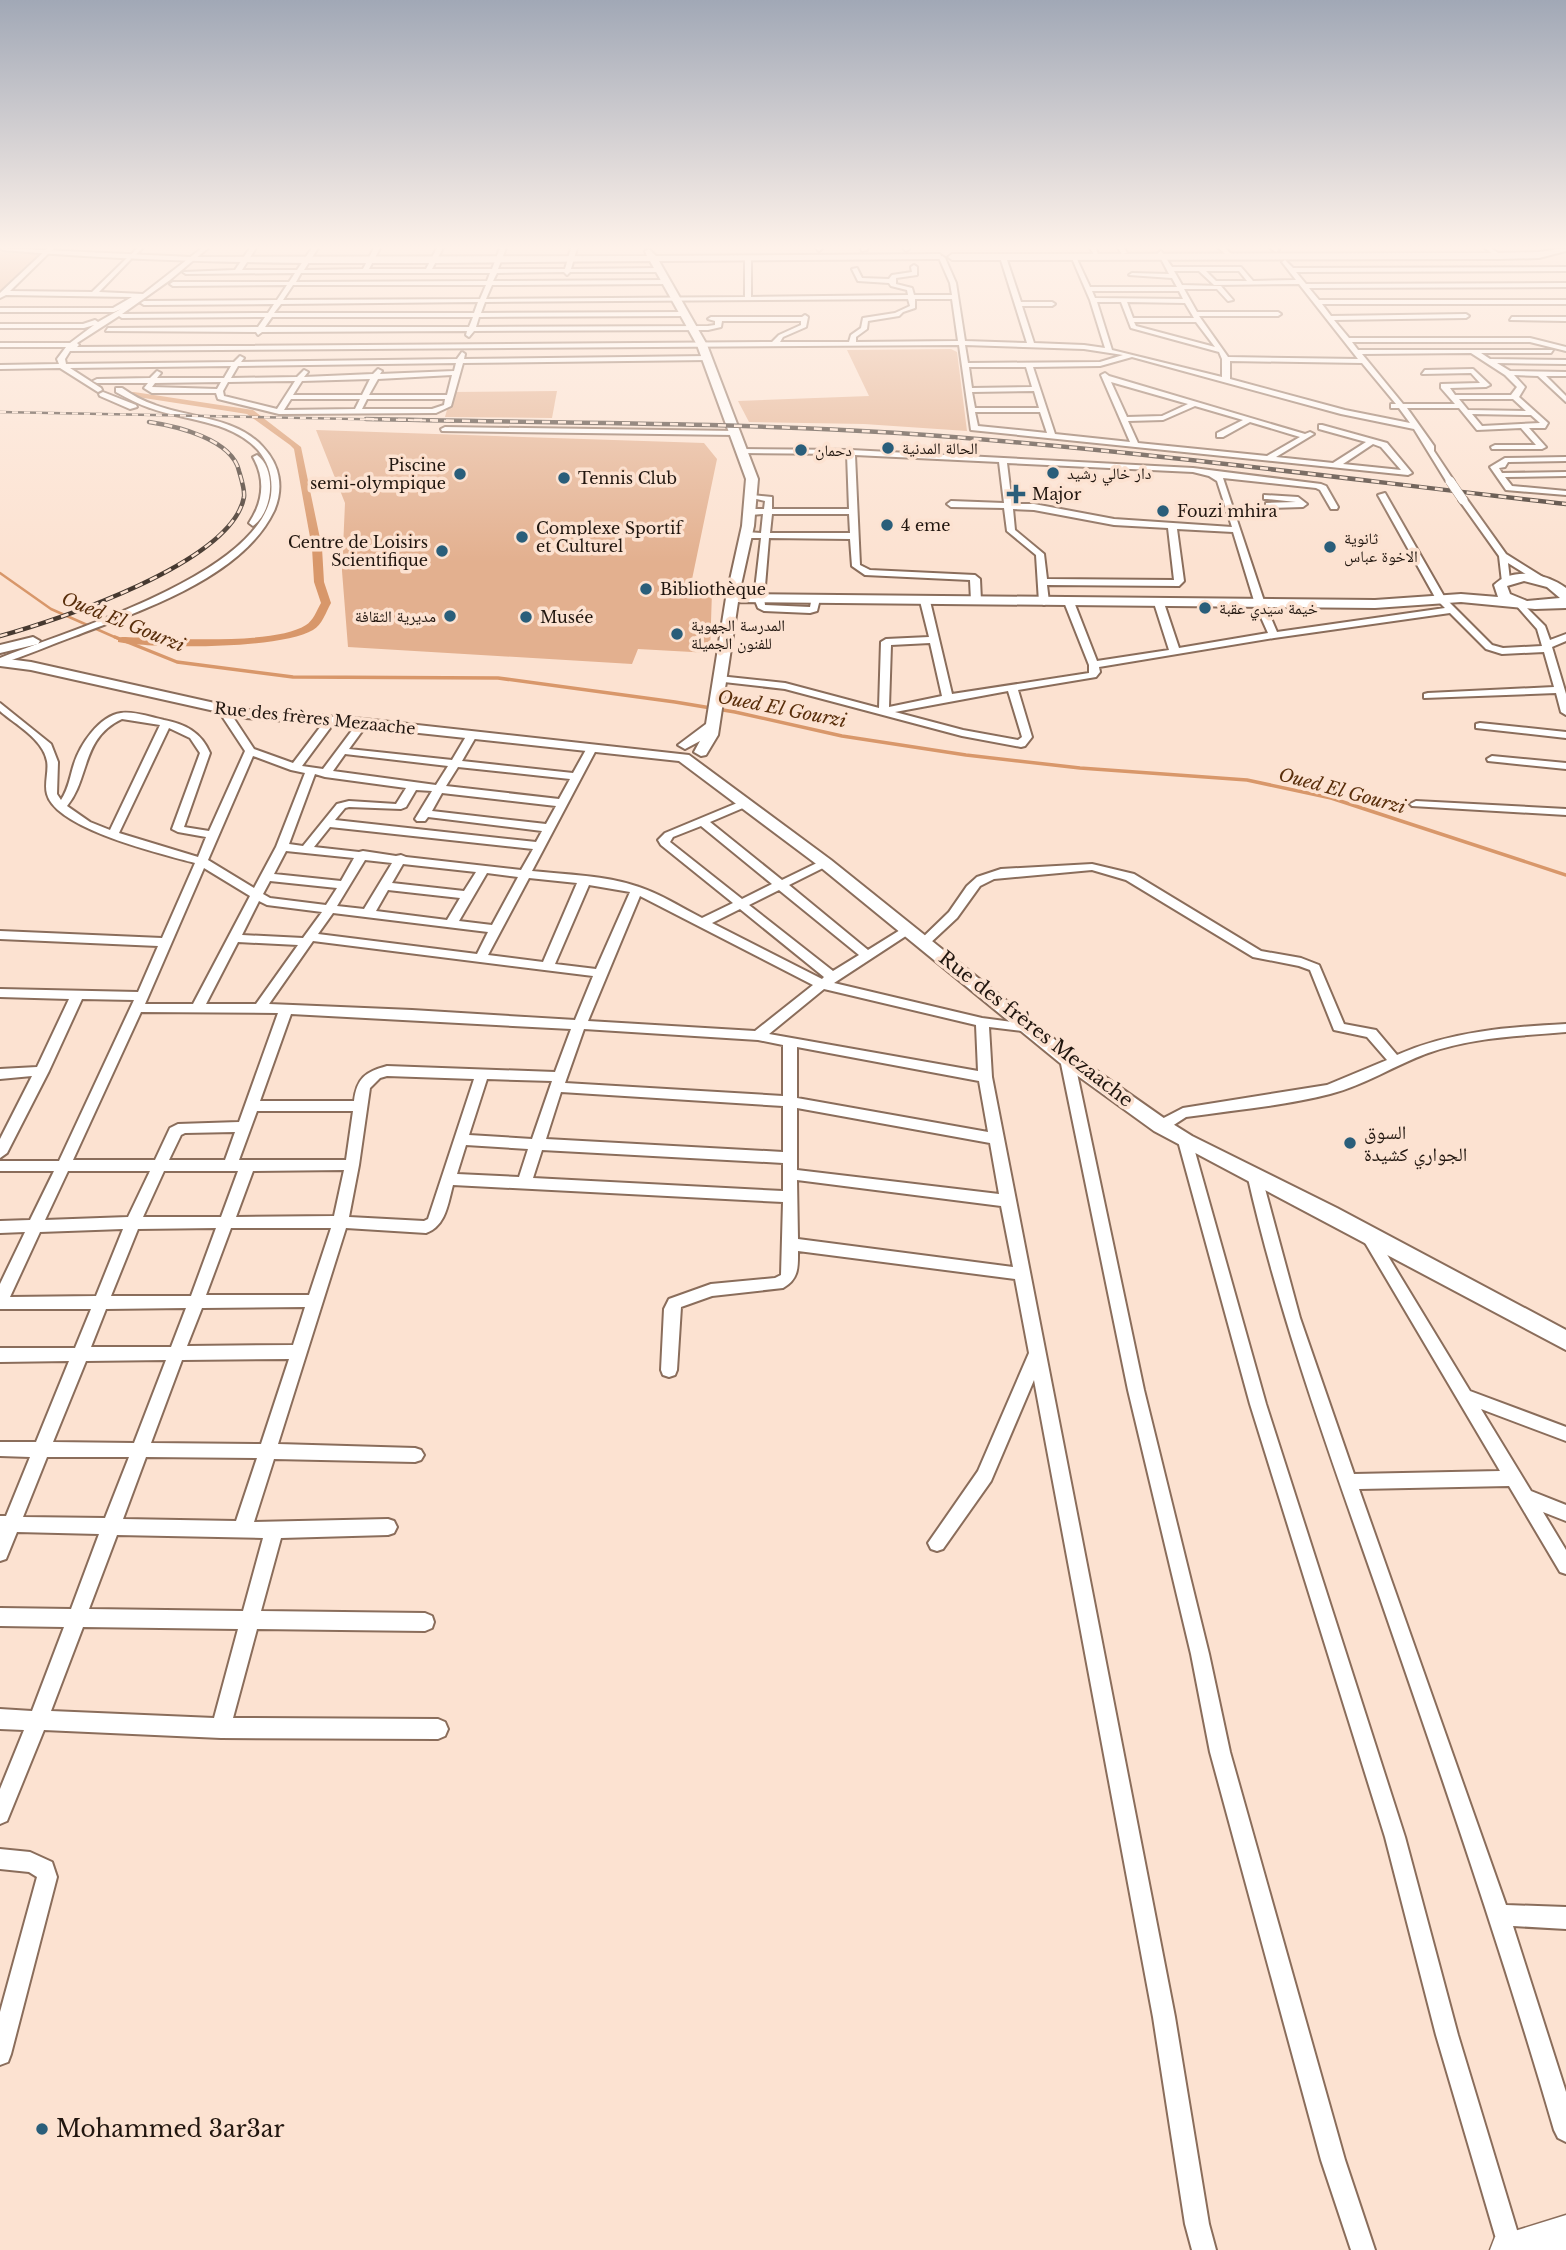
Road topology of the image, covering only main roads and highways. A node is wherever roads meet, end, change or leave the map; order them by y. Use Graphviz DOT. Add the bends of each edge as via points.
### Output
graph roads {
  1 [pos="705,353"];
  2 [pos="1502,582"];
  3 [pos="732,598"];
  4 [pos="1461,598"];
  5 [pos="1561,599"];
  6 [pos="1518,603"];
  7 [pos="0,649"];
  8 [pos="0,662"];
  9 [pos="36,668"];
  10 [pos="0,669"];
  11 [pos="714,719"];
  12 [pos="682,752"];
  13 [pos="700,753"];
  14 [pos="715,779"];
  15 [pos="1566,1341"];
  16 [pos="1566,2233"];
  17 [pos="1509,2250"];
  1 -- 3 [label="main road" via="752,479 746,536"];
  2 -- 4 [label="main road"];
  2 -- 5 [label="main road" via="1543,581"];
  2 -- 6 [label="main road" via="1500,592"];
  3 -- 4 [label="main road" via="1260,604"];
  3 -- 11 [label="main road"];
  4 -- 6 [label="main road"];
  5 -- 6 [label="main road"];
  7 -- 9 [label="main road" via="38,642 27,662"];
  8 -- 9 [label="main road, Rue des frères Mezaache"];
  9 -- 10 [label="main road"];
  9 -- 12 [label="main road, Rue des frères Mezaache" via="223,710 633,752"];
  11 -- 12 [label="main road"];
  11 -- 13 [label="main road"];
  12 -- 13 [label="main road" via="698,747"];
  12 -- 14 [label="main road, Rue des frères Mezaache"];
  13 -- 14 [label="main road, Rue des frères Mezaache"];
  14 -- 15 [label="main road, Rue des frères Mezaache" via="1067,1059 1161,1126"];
  16 -- 17 [label="highway"];
}
